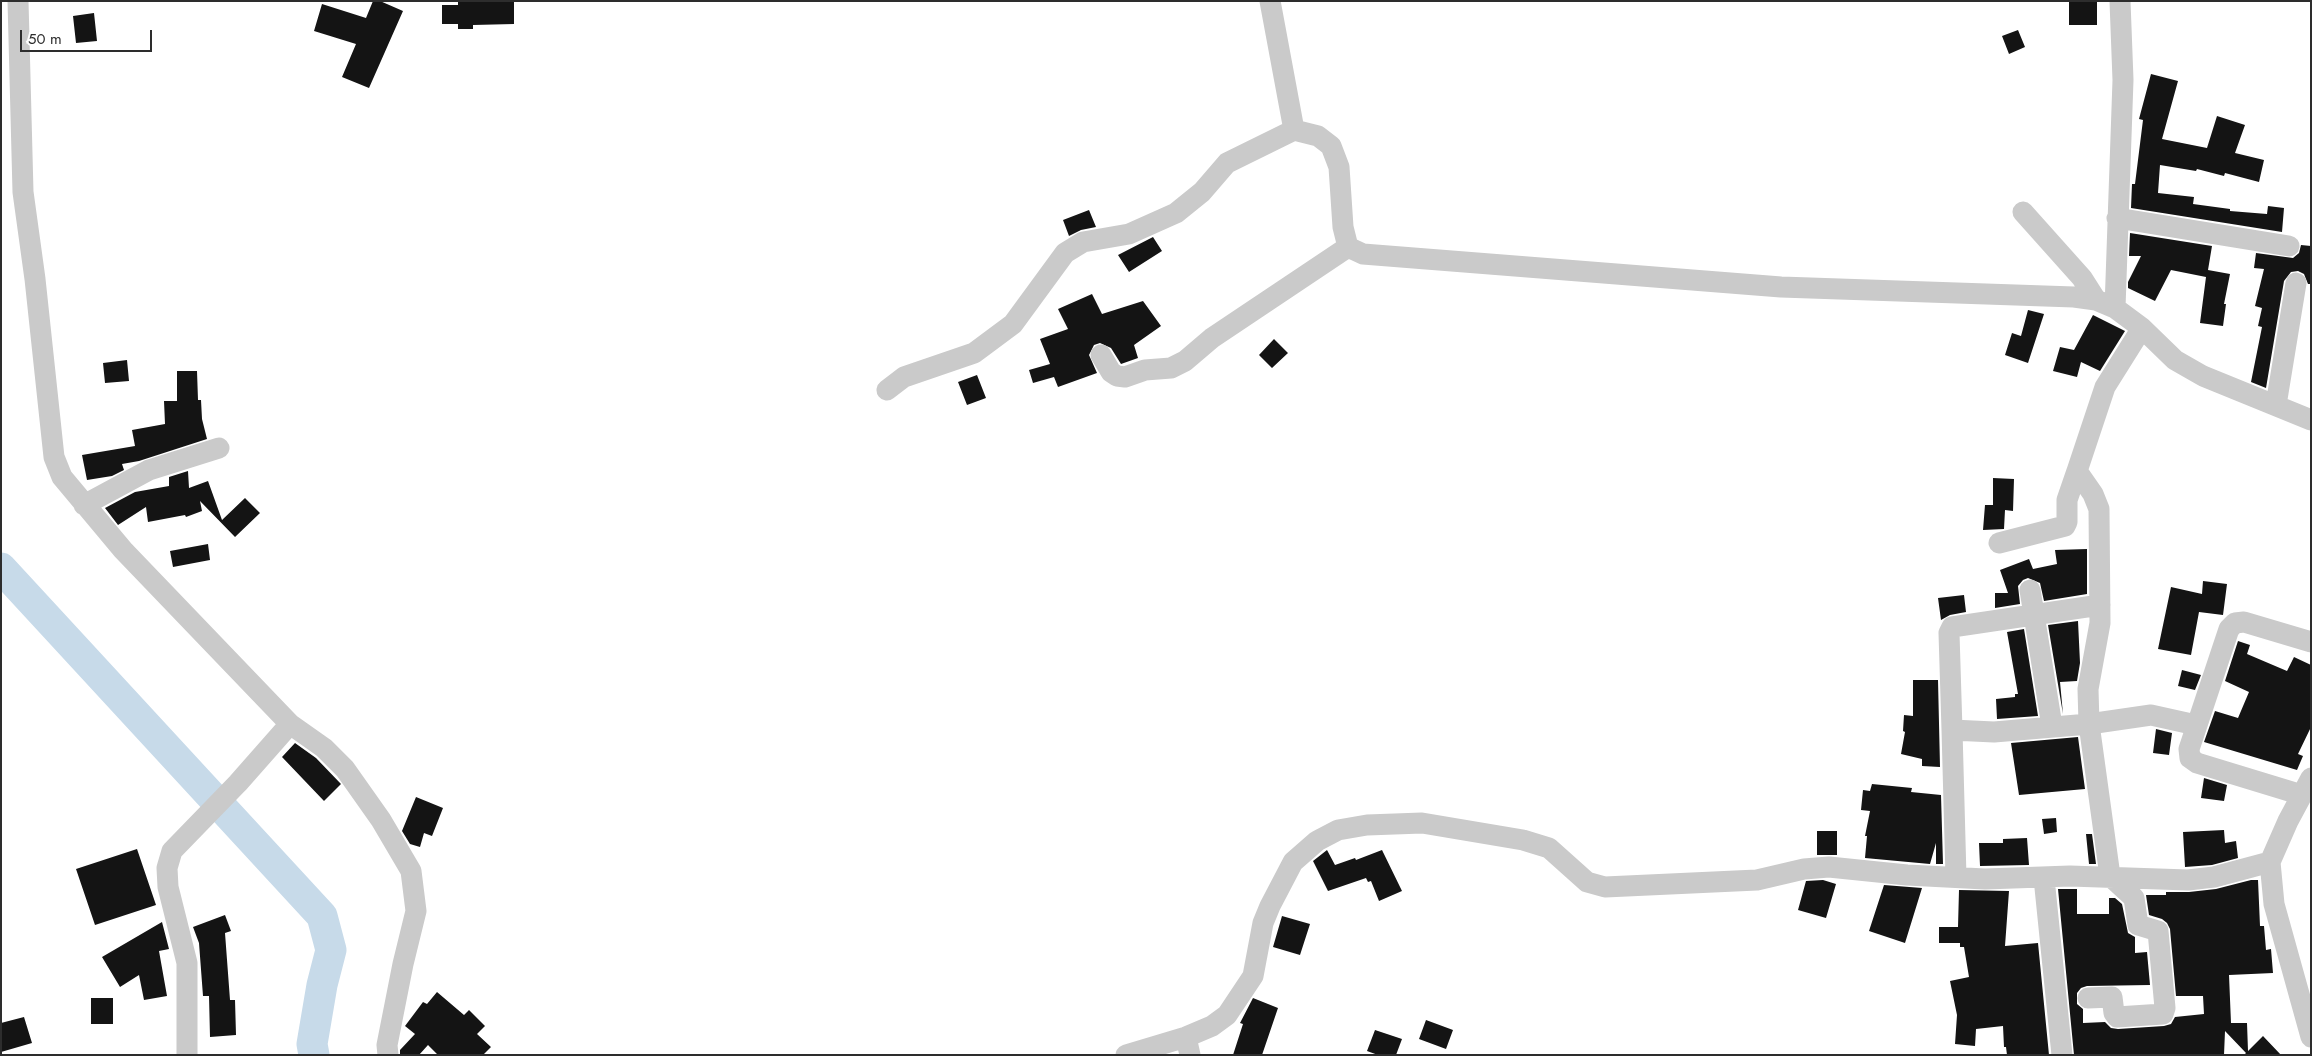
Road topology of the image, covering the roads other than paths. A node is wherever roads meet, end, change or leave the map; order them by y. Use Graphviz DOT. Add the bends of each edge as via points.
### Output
graph roads {
  1 [pos="18,1"];
  2 [pos="1270,1"];
  3 [pos="2120,1"];
  4 [pos="1294,130"];
  5 [pos="2022,212"];
  6 [pos="2117,218"];
  7 [pos="2289,246"];
  8 [pos="1348,247"];
  9 [pos="2296,283"];
  10 [pos="2105,304"];
  11 [pos="2142,328"];
  12 [pos="1101,355"];
  13 [pos="887,390"];
  14 [pos="2276,405"];
  15 [pos="2311,420"];
  16 [pos="219,448"];
  17 [pos="2076,471"];
  18 [pos="84,505"];
  19 [pos="2000,543"];
  20 [pos="2030,590"];
  21 [pos="2100,605"];
  22 [pos="2034,616"];
  23 [pos="2311,642"];
  24 [pos="290,724"];
  25 [pos="2089,724"];
  26 [pos="2196,724"];
  27 [pos="2052,726"];
  28 [pos="1952,730"];
  29 [pos="2307,786"];
  30 [pos="2270,862"];
  31 [pos="2110,876"];
  32 [pos="1956,877"];
  33 [pos="2044,878"];
  34 [pos="2088,998"];
  35 [pos="2311,1037"];
  36 [pos="1188,1046"];
  37 [pos="187,1055"];
  38 [pos="388,1055"];
  39 [pos="1126,1055"];
  40 [pos="2062,1055"];
  1 -- 18 [label="street" via="23,192 49,423 54,457 62,477"];
  2 -- 4 [label="street"];
  3 -- 6 [label="street" via="2123,80"];
  4 -- 8 [label="street" via="1318,136 1331,146 1339,167 1343,226"];
  4 -- 13 [label="street" via="1227,163 1202,192 1176,213 1128,234 1083,242 1065,253 1013,324 974,353 904,377"];
  5 -- 10 [label="street"];
  6 -- 7 [label="street"];
  6 -- 10 [label="street"];
  8 -- 10 [label="street" via="1363,254 1417,259 1781,287 2074,297"];
  8 -- 12 [label="street" via="1171,368 1117,376"];
  9 -- 14 [label="street"];
  10 -- 11 [label="street"];
  11 -- 14 [label="street" via="2175,360 2203,376"];
  11 -- 17 [label="street" via="2105,387"];
  14 -- 15 [label="street"];
  16 -- 18 [label="street" via="156,467"];
  17 -- 19 [label="street" via="2065,526"];
  17 -- 21 [label="street" via="2093,494 2099,509"];
  18 -- 24 [label="street"];
  20 -- 22 [label="street"];
  21 -- 22 [label="street"];
  21 -- 25 [label="street" via="2099,632 2088,689"];
  22 -- 27 [label="street"];
  22 -- 28 [label="street" via="1952,627 1949,633"];
  23 -- 26 [label="street" via="2244,622 2235,623 2229,629"];
  24 -- 37 [label="street" via="172,851 166,868 172,911 187,963"];
  24 -- 38 [label="street" via="345,768 411,871 416,911 387,1045"];
  25 -- 26 [label="street" via="2151,715"];
  25 -- 27 [label="street"];
  25 -- 31 [label="street"];
  26 -- 29 [label="street" via="2189,750 2190,758 2197,763"];
  27 -- 28 [label="street" via="1994,732"];
  28 -- 32 [label="street"];
  29 -- 30 [label="street"];
  30 -- 31 [label="street" via="2214,877 2170,880"];
  30 -- 35 [label="street" via="2274,904"];
  31 -- 33 [label="street"];
  31 -- 34 [label="street" via="2134,898 2138,925 2158,931 2165,1008 2163,1014 2117,1017 2112,997"];
  32 -- 33 [label="street"];
  32 -- 36 [label="street" via="1829,867 1757,880 1605,887 1587,882 1549,848 1523,840 1422,823 1338,830 1317,841 1294,862 1263,923 1253,976 1227,1015"];
  33 -- 40 [label="street"];
  36 -- 39 [label="street"];
}
